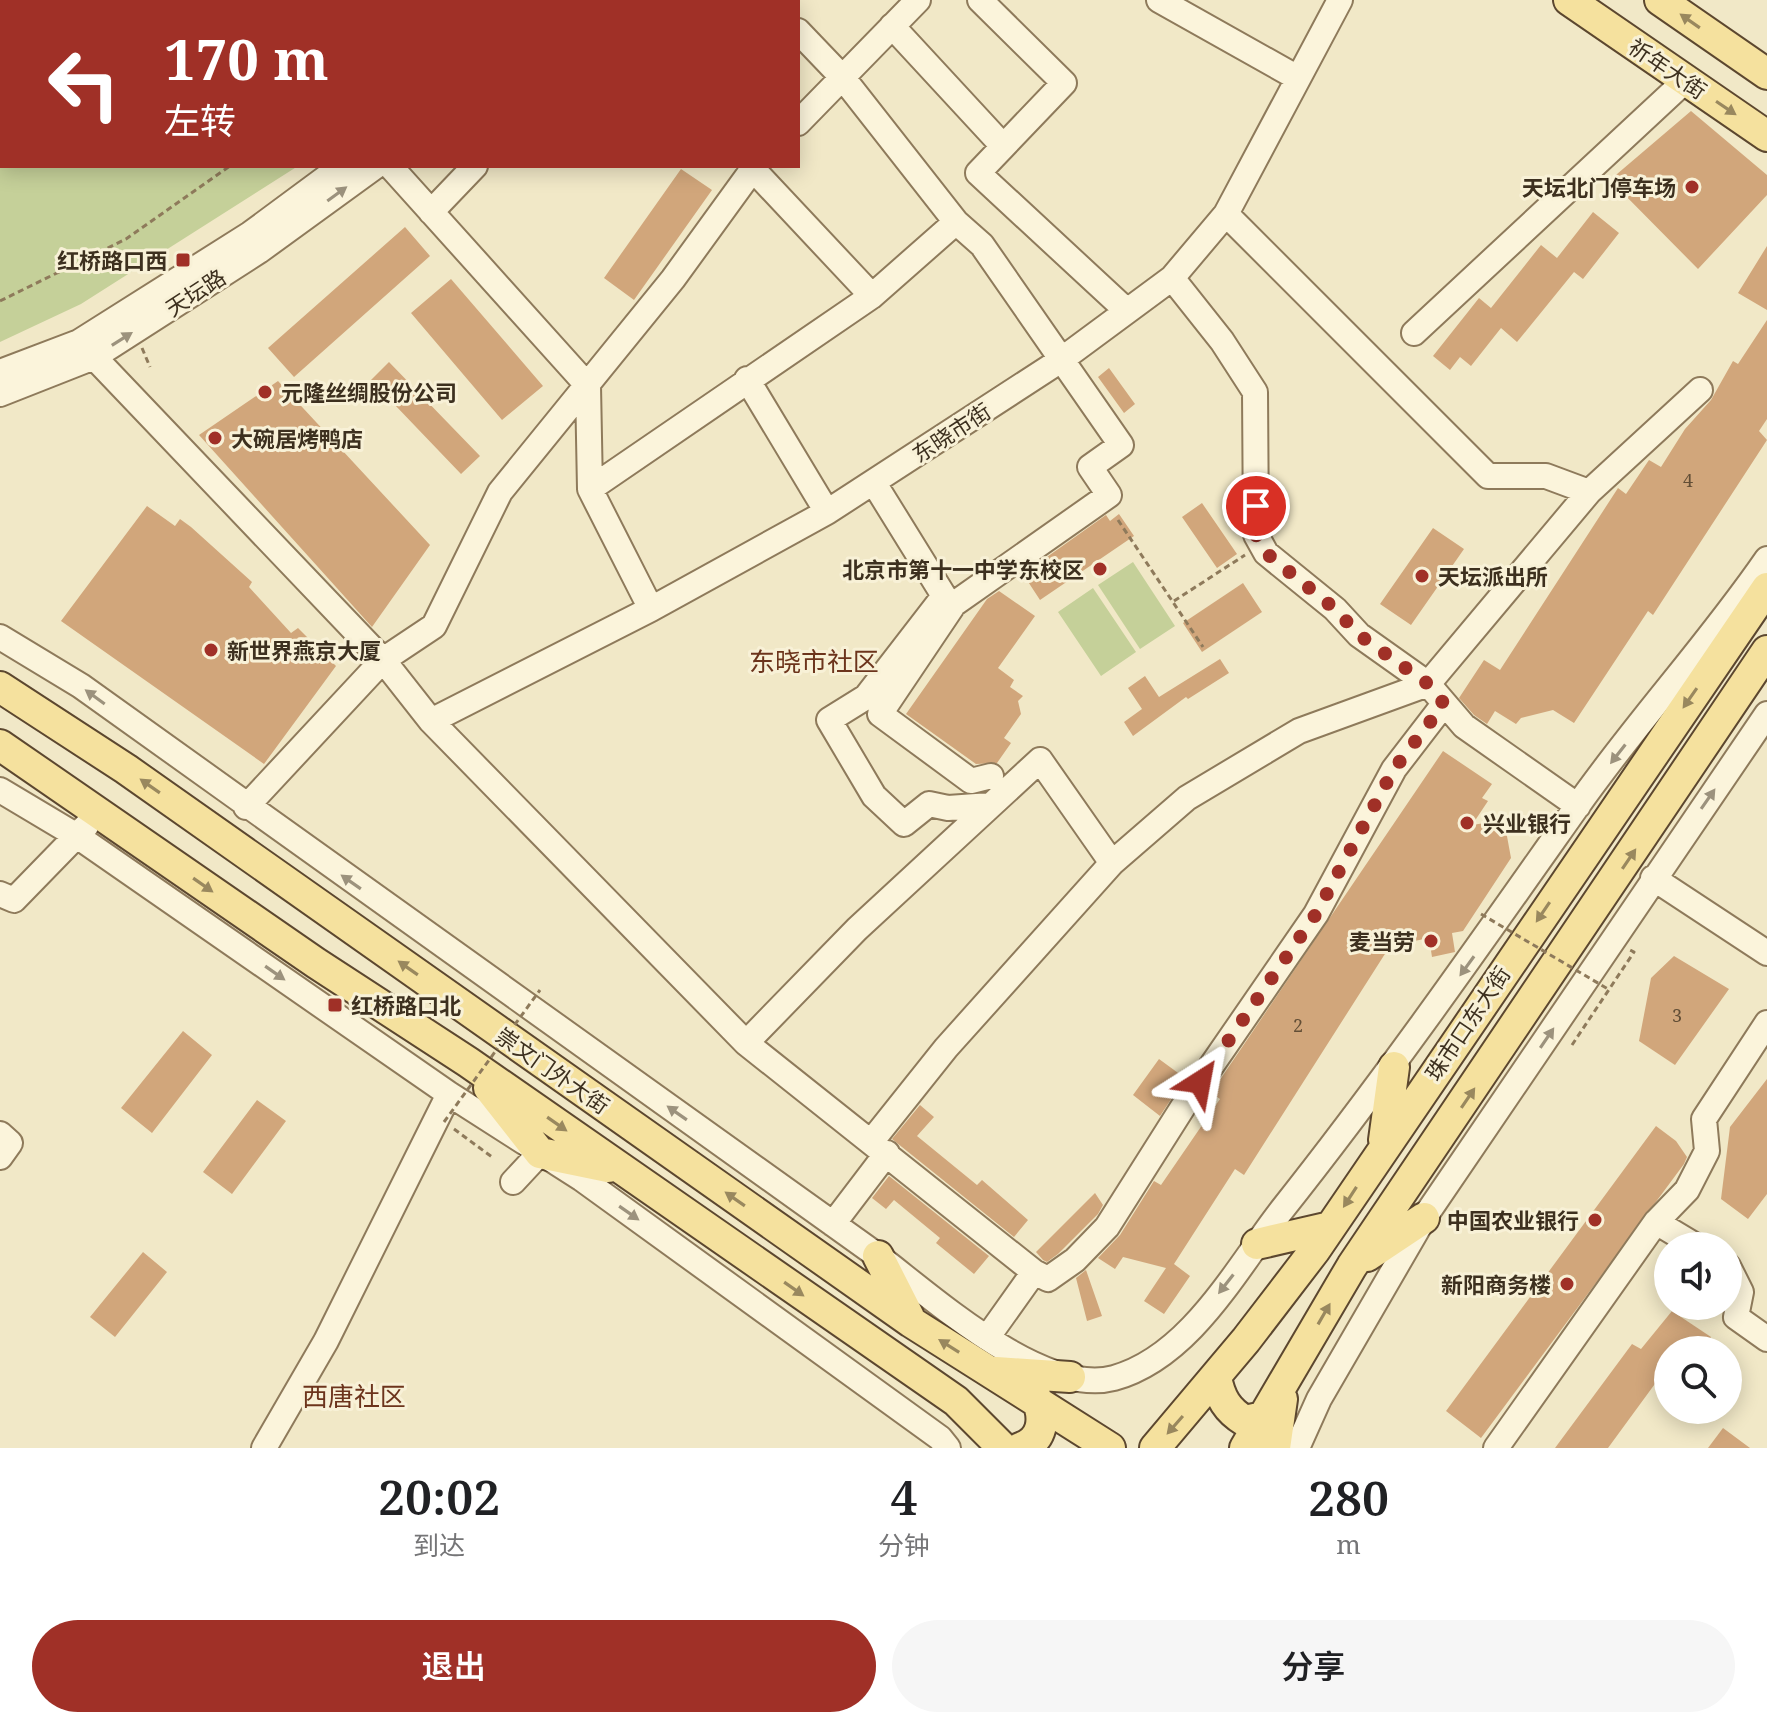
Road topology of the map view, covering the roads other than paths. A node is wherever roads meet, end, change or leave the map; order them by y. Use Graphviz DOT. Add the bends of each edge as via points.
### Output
graph roads {
  1 [pos="918,0"];
  2 [pos="980,0"];
  3 [pos="1159,0"];
  4 [pos="1340,0"];
  5 [pos="1569,0"];
  6 [pos="1660,0"];
  7 [pos="892,26"];
  8 [pos="800,33"];
  9 [pos="1767,74"];
  10 [pos="1296,77"];
  11 [pos="843,78"];
  12 [pos="1686,80"];
  13 [pos="800,121"];
  14 [pos="1767,136"];
  15 [pos="1002,145"];
  16 [pos="339,168"];
  17 [pos="373,168"];
  18 [pos="392,168"];
  19 [pos="473,168"];
  20 [pos="752,168"];
  21 [pos="754,168"];
  22 [pos="431,212"];
  23 [pos="1226,214"];
  24 [pos="956,222"];
  25 [pos="1172,278"];
  26 [pos="872,296"];
  27 [pos="1127,311"];
  28 [pos="1414,333"];
  29 [pos="94,357"];
  30 [pos="1061,360"];
  31 [pos="0,372"];
  32 [pos="747,379"];
  33 [pos="588,386"];
  34 [pos="1700,390"];
  35 [pos="0,394"];
  36 [pos="874,483"];
  37 [pos="590,489"];
  38 [pos="1589,492"];
  39 [pos="827,512"];
  40 [pos="1767,559"];
  41 [pos="1767,588"];
  42 [pos="949,600"];
  43 [pos="651,609"];
  44 [pos="0,637"];
  45 [pos="1767,651"];
  46 [pos="383,660"];
  47 [pos="1428,684"];
  48 [pos="0,687"];
  49 [pos="1444,704"];
  50 [pos="1767,714"];
  51 [pos="431,721"];
  52 [pos="0,745"];
  53 [pos="991,776"];
  54 [pos="219,787"];
  55 [pos="0,790"];
  56 [pos="991,805"];
  57 [pos="1578,806"];
  58 [pos="246,807"];
  59 [pos="98,812"];
  60 [pos="191,815"];
  61 [pos="77,836"];
  62 [pos="1112,863"];
  63 [pos="1653,878"];
  64 [pos="5,903"];
  65 [pos="1767,953"];
  66 [pos="1767,1023"];
  67 [pos="746,1043"];
  68 [pos="468,1062"];
  69 [pos="1394,1067"];
  70 [pos="449,1094"];
  71 [pos="0,1134"];
  72 [pos="1384,1146"];
  73 [pos="879,1147"];
  74 [pos="540,1153"];
  75 [pos="0,1157"];
  76 [pos="622,1170"];
  77 [pos="513,1182"];
  78 [pos="1424,1218"];
  79 [pos="1656,1222"];
  80 [pos="833,1224"];
  81 [pos="1330,1227"];
  82 [pos="1673,1232"];
  83 [pos="1257,1244"];
  84 [pos="878,1256"];
  85 [pos="1352,1266"];
  86 [pos="1034,1272"];
  87 [pos="1740,1320"];
  88 [pos="911,1322"];
  89 [pos="987,1338"];
  90 [pos="1767,1339"];
  91 [pos="990,1371"];
  92 [pos="1070,1377"];
  93 [pos="1216,1377"];
  94 [pos="1285,1381"];
  95 [pos="1036,1398"];
  96 [pos="1264,1417"];
  97 [pos="264,1448"];
  98 [pos="948,1448"];
  99 [pos="1004,1448"];
  100 [pos="1020,1448"];
  101 [pos="1110,1448"];
  102 [pos="1155,1448"];
  103 [pos="1245,1448"];
  104 [pos="1275,1448"];
  105 [pos="1297,1448"];
  106 [pos="1496,1448"];
  1 -- 7 [label="street"];
  2 -- 15 [label="street" via="1064,83"];
  3 -- 10 [label="street"];
  4 -- 10 [label="street, 东晓市街"];
  5 -- 12 [label="main road, 祈年大街"];
  9 -- 6 [label="main road, one-way"];
  7 -- 11 [label="street"];
  7 -- 15 [label="street"];
  8 -- 11 [label="street"];
  10 -- 23 [label="street, 东晓市街"];
  11 -- 13 [label="street"];
  11 -- 24 [label="street"];
  12 -- 14 [label="main road, 祈年大街, one-way"];
  12 -- 28 [label="street"];
  15 -- 27 [label="street" via="978,173"];
  16 -- 31 [label="street, 天坛路" via="250,234 79,342"];
  29 -- 17 [label="street, 天坛路, one-way" via="259,251"];
  18 -- 22 [label="street"];
  19 -- 22 [label="street"];
  20 -- 33 [label="street"];
  21 -- 26 [label="street"];
  22 -- 33 [label="street"];
  23 -- 25 [label="street, 东晓市街"];
  23 -- 38 [label="street" via="1488,476 1546,476"];
  24 -- 26 [label="street"];
  24 -- 30 [label="street" via="982,245"];
  25 -- 27 [label="street, 东晓市街"];
  25 -- 47 [label="street" via="1255,392 1256,535 1266,553 1359,635"];
  26 -- 32 [label="street"];
  27 -- 30 [label="street, 东晓市街"];
  29 -- 35 [label="street, 天坛路"];
  29 -- 46 [label="street"];
  30 -- 36 [label="street, 东晓市街"];
  30 -- 42 [label="street" via="1121,445 1090,467 1109,495"];
  32 -- 37 [label="street"];
  32 -- 39 [label="street"];
  33 -- 37 [label="street"];
  33 -- 46 [label="street" via="500,492 434,626"];
  34 -- 38 [label="street"];
  36 -- 39 [label="street, 东晓市街"];
  36 -- 42 [label="street"];
  37 -- 43 [label="street"];
  38 -- 47 [label="street"];
  39 -- 43 [label="street, 东晓市街"];
  40 -- 57 [label="street, 珠市口东大街, one-way"];
  41 -- 72 [label="main road, 珠市口东大街, one-way"];
  42 -- 53 [label="street" via="880,714 971,781"];
  42 -- 56 [label="street" via="866,697 829,720 874,796 904,824 929,804"];
  43 -- 51 [label="street, 东晓市街"];
  54 -- 44 [label="street, 崇文门外大街, one-way" via="81,686"];
  85 -- 45 [label="main road, 珠市口东大街, one-way"];
  46 -- 51 [label="street"];
  46 -- 58 [label="street"];
  47 -- 49 [label="street"];
  47 -- 62 [label="street" via="1299,731 1187,798"];
  60 -- 48 [label="main road, 崇文门外大街, one-way"];
  49 -- 57 [label="street" via="1464,726"];
  49 -- 86 [label="street" via="1394,769 1316,914 1107,1227 1048,1279"];
  63 -- 50 [label="street, one-way"];
  51 -- 67 [label="street"];
  52 -- 59 [label="main road, 崇文门外大街"];
  54 -- 58 [label="street, 崇文门外大街"];
  54 -- 60 [label="street"];
  55 -- 61 [label="street"];
  56 -- 62 [label="street" via="1040,760"];
  56 -- 67 [label="street" via="857,929"];
  57 -- 69 [label="street, 珠市口东大街, one-way"];
  80 -- 58 [label="street, 崇文门外大街, one-way"];
  59 -- 61 [label="street"];
  59 -- 68 [label="main road, 崇文门外大街, one-way"];
  88 -- 60 [label="main road, 崇文门外大街, one-way"];
  61 -- 64 [label="street"];
  61 -- 70 [label="street, one-way"];
  62 -- 73 [label="street" via="946,1048"];
  63 -- 65 [label="street"];
  78 -- 63 [label="street, one-way"];
  66 -- 79 [label="street" via="1704,1119 1707,1151 1687,1190"];
  67 -- 73 [label="street"];
  68 -- 74 [label="main road"];
  68 -- 76 [label="main road, 崇文门外大街, one-way"];
  69 -- 72 [label="main road"];
  69 -- 83 [label="street, 珠市口东大街"];
  70 -- 74 [label="street"];
  70 -- 97 [label="street" via="326,1341"];
  71 -- 75 [label="street" via="10,1143"];
  72 -- 81 [label="main road, 珠市口东大街, one-way"];
  73 -- 80 [label="street"];
  73 -- 86 [label="street"];
  74 -- 76 [label="main road"];
  74 -- 77 [label="street"];
  74 -- 98 [label="street, one-way" via="826,1353"];
  76 -- 99 [label="main road, 崇文门外大街, one-way" via="956,1401"];
  78 -- 85 [label="main road"];
  78 -- 105 [label="street" via="1319,1399"];
  79 -- 82 [label="street"];
  79 -- 106 [label="street"];
  80 -- 84 [label="street, 崇文门外大街"];
  81 -- 83 [label="main road"];
  81 -- 93 [label="main road, 珠市口东大街"];
  83 -- 92 [label="street, 珠市口东大街, one-way" via="1185,1334 1148,1363 1115,1377"];
  84 -- 88 [label="main road"];
  84 -- 89 [label="street, 崇文门外大街"];
  94 -- 85 [label="main road, 珠市口东大街, one-way"];
  86 -- 89 [label="street"];
  87 -- 90 [label="street"];
  91 -- 88 [label="main road, 崇文门外大街, one-way"];
  89 -- 92 [label="street, 崇文门外大街" via="1026,1361"];
  91 -- 92 [label="main road"];
  91 -- 95 [label="main road, 崇文门外大街"];
  93 -- 96 [label="main road" via="1231,1412 1245,1421"];
  93 -- 102 [label="main road, 珠市口东大街, one-way"];
  94 -- 96 [label="main road, 珠市口东大街"];
  94 -- 104 [label="main road"];
  95 -- 100 [label="main road" via="1042,1416 1039,1433"];
  95 -- 101 [label="main road, 崇文门外大街"];
  96 -- 103 [label="main road, 珠市口东大街"];
}
